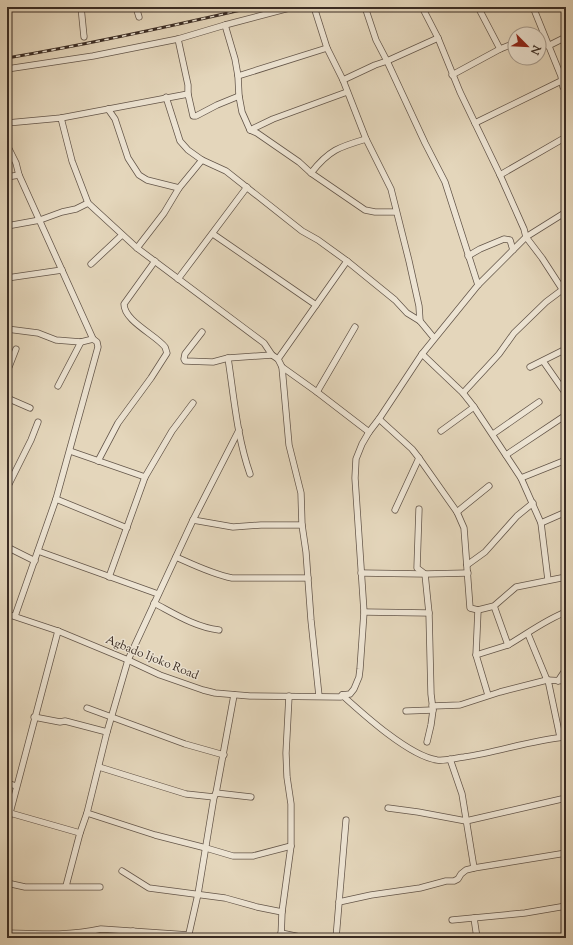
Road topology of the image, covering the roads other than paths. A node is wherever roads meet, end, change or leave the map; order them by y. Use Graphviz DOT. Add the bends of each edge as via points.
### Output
graph roads {
  1 [pos="81,7"];
  2 [pos="136,7"];
  3 [pos="292,7"];
  4 [pos="314,7"];
  5 [pos="365,7"];
  6 [pos="422,7"];
  7 [pos="478,7"];
  8 [pos="533,7"];
  9 [pos="139,17"];
  10 [pos="225,25"];
  11 [pos="538,26"];
  12 [pos="84,36"];
  13 [pos="566,37"];
  14 [pos="438,38"];
  15 [pos="178,39"];
  16 [pos="507,46"];
  17 [pos="548,46"];
  18 [pos="327,48"];
  19 [pos="500,49"];
  20 [pos="387,61"];
  21 [pos="7,69"];
  22 [pos="452,75"];
  23 [pos="238,76"];
  24 [pos="343,80"];
  25 [pos="561,81"];
  26 [pos="566,89"];
  27 [pos="347,92"];
  28 [pos="188,94"];
  29 [pos="239,96"];
  30 [pos="166,97"];
  31 [pos="108,109"];
  32 [pos="61,118"];
  33 [pos="7,123"];
  34 [pos="475,123"];
  35 [pos="250,130"];
  36 [pos="566,137"];
  37 [pos="366,139"];
  38 [pos="7,145"];
  39 [pos="202,160"];
  40 [pos="311,173"];
  41 [pos="19,175"];
  42 [pos="500,175"];
  43 [pos="7,177"];
  44 [pos="247,187"];
  45 [pos="179,188"];
  46 [pos="88,203"];
  47 [pos="396,212"];
  48 [pos="566,212"];
  49 [pos="40,220"];
  50 [pos="7,226"];
  51 [pos="213,234"];
  52 [pos="122,235"];
  53 [pos="526,237"];
  54 [pos="137,248"];
  55 [pos="513,250"];
  56 [pos="468,256"];
  57 [pos="155,261"];
  58 [pos="347,261"];
  59 [pos="91,264"];
  60 [pos="62,270"];
  61 [pos="7,278"];
  62 [pos="178,279"];
  63 [pos="478,285"];
  64 [pos="562,290"];
  65 [pos="566,295"];
  66 [pos="316,305"];
  67 [pos="420,321"];
  68 [pos="355,327"];
  69 [pos="7,329"];
  70 [pos="202,332"];
  71 [pos="93,338"];
  72 [pos="434,338"];
  73 [pos="81,342"];
  74 [pos="566,348"];
  75 [pos="16,349"];
  76 [pos="422,354"];
  77 [pos="275,357"];
  78 [pos="228,358"];
  79 [pos="543,361"];
  80 [pos="282,367"];
  81 [pos="530,367"];
  82 [pos="7,372"];
  83 [pos="58,386"];
  84 [pos="317,392"];
  85 [pos="464,393"];
  86 [pos="566,394"];
  87 [pos="7,398"];
  88 [pos="539,402"];
  89 [pos="193,403"];
  90 [pos="474,407"];
  91 [pos="30,408"];
  92 [pos="566,415"];
  93 [pos="379,420"];
  94 [pos="38,422"];
  95 [pos="239,430"];
  96 [pos="441,431"];
  97 [pos="369,432"];
  98 [pos="492,434"];
  99 [pos="70,451"];
  100 [pos="506,455"];
  101 [pos="419,458"];
  102 [pos="566,460"];
  103 [pos="98,461"];
  104 [pos="250,474"];
  105 [pos="145,477"];
  106 [pos="520,478"];
  107 [pos="489,486"];
  108 [pos="7,488"];
  109 [pos="56,500"];
  110 [pos="533,503"];
  111 [pos="418,508"];
  112 [pos="395,510"];
  113 [pos="457,512"];
  114 [pos="566,512"];
  115 [pos="193,520"];
  116 [pos="541,523"];
  117 [pos="302,525"];
  118 [pos="128,528"];
  119 [pos="7,547"];
  120 [pos="38,551"];
  121 [pos="176,558"];
  122 [pos="35,561"];
  123 [pos="467,565"];
  124 [pos="361,573"];
  125 [pos="468,573"];
  126 [pos="425,574"];
  127 [pos="109,577"];
  128 [pos="566,577"];
  129 [pos="308,578"];
  130 [pos="548,580"];
  131 [pos="158,594"];
  132 [pos="154,603"];
  133 [pos="494,606"];
  134 [pos="478,610"];
  135 [pos="364,612"];
  136 [pos="428,613"];
  137 [pos="566,613"];
  138 [pos="7,615"];
  139 [pos="15,616"];
  140 [pos="219,630"];
  141 [pos="58,631"];
  142 [pos="528,634"];
  143 [pos="508,645"];
  144 [pos="476,655"];
  145 [pos="128,660"];
  146 [pos="566,669"];
  147 [pos="547,680"];
  148 [pos="558,680"];
  149 [pos="566,681"];
  150 [pos="342,695"];
  151 [pos="488,695"];
  152 [pos="234,696"];
  153 [pos="289,696"];
  154 [pos="319,696"];
  155 [pos="87,708"];
  156 [pos="432,708"];
  157 [pos="406,711"];
  158 [pos="34,717"];
  159 [pos="111,717"];
  160 [pos="107,732"];
  161 [pos="563,737"];
  162 [pos="427,742"];
  163 [pos="224,755"];
  164 [pos="450,759"];
  165 [pos="99,767"];
  166 [pos="7,783"];
  167 [pos="16,786"];
  168 [pos="215,795"];
  169 [pos="251,797"];
  170 [pos="566,798"];
  171 [pos="388,808"];
  172 [pos="10,813"];
  173 [pos="87,813"];
  174 [pos="346,820"];
  175 [pos="466,821"];
  176 [pos="7,824"];
  177 [pos="80,833"];
  178 [pos="291,846"];
  179 [pos="206,848"];
  180 [pos="566,853"];
  181 [pos="474,868"];
  182 [pos="122,871"];
  183 [pos="7,883"];
  184 [pos="66,886"];
  185 [pos="100,886"];
  186 [pos="198,894"];
  187 [pos="339,902"];
  188 [pos="566,906"];
  189 [pos="282,912"];
  190 [pos="474,918"];
  191 [pos="452,920"];
  192 [pos="133,931"];
  193 [pos="7,933"];
  194 [pos="281,936"];
  195 [pos="188,937"];
  196 [pos="132,938"];
  197 [pos="305,938"];
  198 [pos="336,938"];
  199 [pos="477,938"];
  1 -- 12 [label="street"];
  2 -- 9 [label="street"];
  3 -- 10 [label="street"];
  4 -- 18 [label="street"];
  5 -- 20 [label="street" via="374,35"];
  6 -- 14 [label="street"];
  7 -- 19 [label="street"];
  8 -- 11 [label="street"];
  10 -- 15 [label="street"];
  10 -- 23 [label="street"];
  13 -- 17 [label="street"];
  14 -- 20 [label="street"];
  14 -- 22 [label="street"];
  15 -- 21 [label="street" via="93,56"];
  15 -- 28 [label="street"];
  16 -- 19 [label="street"];
  17 -- 25 [label="street"];
  18 -- 23 [label="street"];
  18 -- 24 [label="street"];
  19 -- 22 [label="street"];
  20 -- 24 [label="street"];
  20 -- 56 [label="street" via="445,182"];
  22 -- 34 [label="street"];
  23 -- 29 [label="street"];
  24 -- 27 [label="street"];
  25 -- 26 [label="street"];
  25 -- 34 [label="street"];
  27 -- 35 [label="street" via="272,119"];
  27 -- 37 [label="street"];
  28 -- 29 [label="street" via="193,116"];
  28 -- 30 [label="street"];
  29 -- 35 [label="street" via="243,116"];
  30 -- 31 [label="street"];
  30 -- 39 [label="street" via="180,142"];
  31 -- 32 [label="street"];
  31 -- 45 [label="street" via="115,119 128,158 139,175 147,180"];
  32 -- 33 [label="street"];
  32 -- 46 [label="street" via="72,161"];
  34 -- 42 [label="street"];
  35 -- 40 [label="street" via="299,162"];
  36 -- 42 [label="street"];
  37 -- 40 [label="street" via="335,149 321,160"];
  37 -- 47 [label="street" via="390,189"];
  38 -- 41 [label="street"];
  39 -- 44 [label="street" via="226,171"];
  39 -- 45 [label="street"];
  40 -- 47 [label="street" via="365,210"];
  41 -- 43 [label="street"];
  41 -- 49 [label="street"];
  42 -- 53 [label="street"];
  44 -- 51 [label="street"];
  44 -- 58 [label="street" via="302,231"];
  45 -- 54 [label="street" via="164,213"];
  46 -- 49 [label="street"];
  46 -- 52 [label="street"];
  47 -- 67 [label="street" via="419,306"];
  48 -- 53 [label="street"];
  49 -- 50 [label="street"];
  49 -- 60 [label="street"];
  51 -- 62 [label="street" via="204,242"];
  51 -- 66 [label="street"];
  52 -- 54 [label="street"];
  52 -- 59 [label="street"];
  53 -- 55 [label="street"];
  53 -- 64 [label="street"];
  54 -- 57 [label="street"];
  55 -- 56 [label="street" via="510,240 504,239"];
  55 -- 63 [label="street"];
  56 -- 63 [label="street"];
  57 -- 62 [label="street"];
  57 -- 103 [label="street" via="124,304 124,308 134,322 164,347 167,353 118,423"];
  58 -- 66 [label="street"];
  58 -- 67 [label="street" via="407,313"];
  60 -- 61 [label="street"];
  60 -- 71 [label="street"];
  62 -- 77 [label="street" via="251,332"];
  63 -- 72 [label="street"];
  64 -- 65 [label="street"];
  64 -- 85 [label="street" via="514,333"];
  66 -- 77 [label="street"];
  67 -- 72 [label="street"];
  68 -- 84 [label="street"];
  69 -- 73 [label="street" via="38,333 56,340"];
  70 -- 78 [label="street" via="185,354 186,361 213,362"];
  71 -- 73 [label="street"];
  71 -- 99 [label="street" via="98,347"];
  72 -- 76 [label="street"];
  73 -- 83 [label="street"];
  74 -- 79 [label="street"];
  75 -- 82 [label="street"];
  76 -- 85 [label="street"];
  76 -- 93 [label="street"];
  77 -- 78 [label="street"];
  77 -- 80 [label="street"];
  78 -- 95 [label="street"];
  79 -- 81 [label="street"];
  79 -- 86 [label="street"];
  80 -- 84 [label="street"];
  80 -- 117 [label="street" via="289,445 301,492"];
  84 -- 97 [label="street"];
  85 -- 90 [label="street"];
  87 -- 91 [label="street"];
  88 -- 98 [label="street"];
  89 -- 105 [label="street" via="172,431"];
  90 -- 96 [label="street"];
  90 -- 98 [label="street"];
  92 -- 100 [label="street"];
  93 -- 97 [label="street"];
  93 -- 101 [label="street"];
  94 -- 108 [label="street"];
  95 -- 104 [label="street"];
  95 -- 115 [label="street"];
  97 -- 124 [label="street" via="355,466"];
  98 -- 100 [label="street"];
  99 -- 103 [label="street"];
  99 -- 109 [label="street"];
  100 -- 106 [label="street"];
  101 -- 112 [label="street"];
  101 -- 113 [label="street"];
  102 -- 106 [label="street"];
  103 -- 105 [label="street"];
  105 -- 118 [label="street"];
  106 -- 110 [label="street"];
  107 -- 113 [label="street"];
  109 -- 118 [label="street"];
  109 -- 120 [label="street"];
  110 -- 116 [label="street"];
  110 -- 123 [label="street" via="517,516 485,552"];
  111 -- 126 [label="street" via="417,568"];
  113 -- 123 [label="street" via="464,528"];
  114 -- 116 [label="street"];
  115 -- 117 [label="street" via="233,527"];
  115 -- 121 [label="street"];
  116 -- 130 [label="street"];
  117 -- 129 [label="street"];
  118 -- 127 [label="street"];
  119 -- 122 [label="street"];
  120 -- 122 [label="street"];
  120 -- 127 [label="street"];
  121 -- 129 [label="street" via="220,576 232,578"];
  121 -- 131 [label="street"];
  122 -- 139 [label="street"];
  123 -- 125 [label="street"];
  124 -- 126 [label="street"];
  124 -- 135 [label="street"];
  125 -- 126 [label="street"];
  125 -- 134 [label="street" via="470,608"];
  126 -- 136 [label="street"];
  127 -- 131 [label="street"];
  128 -- 130 [label="street"];
  129 -- 154 [label="street"];
  130 -- 133 [label="street" via="516,587"];
  131 -- 132 [label="street"];
  132 -- 140 [label="street" via="186,620"];
  132 -- 145 [label="street"];
  133 -- 134 [label="street"];
  133 -- 143 [label="street"];
  134 -- 144 [label="street"];
  135 -- 136 [label="street"];
  135 -- 150 [label="street" via="359,677 350,694"];
  136 -- 156 [label="street"];
  137 -- 142 [label="street" via="554,617"];
  138 -- 139 [label="street, Agbado Ijoko Road"];
  139 -- 141 [label="street, Agbado Ijoko Road"];
  141 -- 145 [label="street, Agbado Ijoko Road"];
  141 -- 158 [label="street"];
  142 -- 143 [label="street"];
  142 -- 147 [label="street"];
  143 -- 144 [label="street"];
  144 -- 151 [label="street"];
  145 -- 152 [label="street, Agbado Ijoko Road" via="175,682"];
  145 -- 159 [label="street"];
  146 -- 148 [label="street"];
  147 -- 148 [label="street"];
  147 -- 151 [label="street"];
  147 -- 161 [label="street"];
  148 -- 149 [label="street"];
  150 -- 154 [label="street, Agbado Ijoko Road"];
  150 -- 164 [label="street" via="410,749 436,760"];
  151 -- 156 [label="street" via="460,705"];
  152 -- 153 [label="street, Agbado Ijoko Road"];
  152 -- 163 [label="street"];
  153 -- 154 [label="street, Agbado Ijoko Road"];
  153 -- 178 [label="street" via="286,753 291,804"];
  155 -- 159 [label="street"];
  156 -- 157 [label="street"];
  156 -- 162 [label="street"];
  158 -- 160 [label="street" via="65,721"];
  158 -- 167 [label="street"];
  159 -- 160 [label="street"];
  159 -- 163 [label="street" via="185,744"];
  160 -- 165 [label="street"];
  161 -- 164 [label="street" via="537,740 476,756"];
  163 -- 168 [label="street"];
  164 -- 175 [label="street" via="462,794"];
  165 -- 168 [label="street" via="186,794"];
  165 -- 173 [label="street"];
  166 -- 167 [label="street"];
  167 -- 172 [label="street"];
  168 -- 169 [label="street"];
  168 -- 179 [label="street"];
  170 -- 175 [label="street"];
  171 -- 175 [label="street"];
  172 -- 176 [label="street"];
  172 -- 177 [label="street"];
  173 -- 177 [label="street"];
  173 -- 179 [label="street"];
  174 -- 187 [label="street"];
  175 -- 181 [label="street"];
  177 -- 184 [label="street"];
  178 -- 179 [label="street" via="244,857"];
  178 -- 189 [label="street"];
  179 -- 186 [label="street"];
  180 -- 181 [label="street"];
  181 -- 187 [label="street" via="466,870 454,881"];
  182 -- 186 [label="street" via="149,888"];
  183 -- 184 [label="street" via="25,887"];
  184 -- 185 [label="street"];
  186 -- 189 [label="street"];
  186 -- 195 [label="street"];
  187 -- 198 [label="street"];
  188 -- 190 [label="street"];
  189 -- 194 [label="street"];
  190 -- 191 [label="street"];
  190 -- 199 [label="street"];
  192 -- 193 [label="street" via="101,929 75,933"];
  192 -- 195 [label="street"];
  192 -- 196 [label="street"];
  194 -- 197 [label="street"];
}
